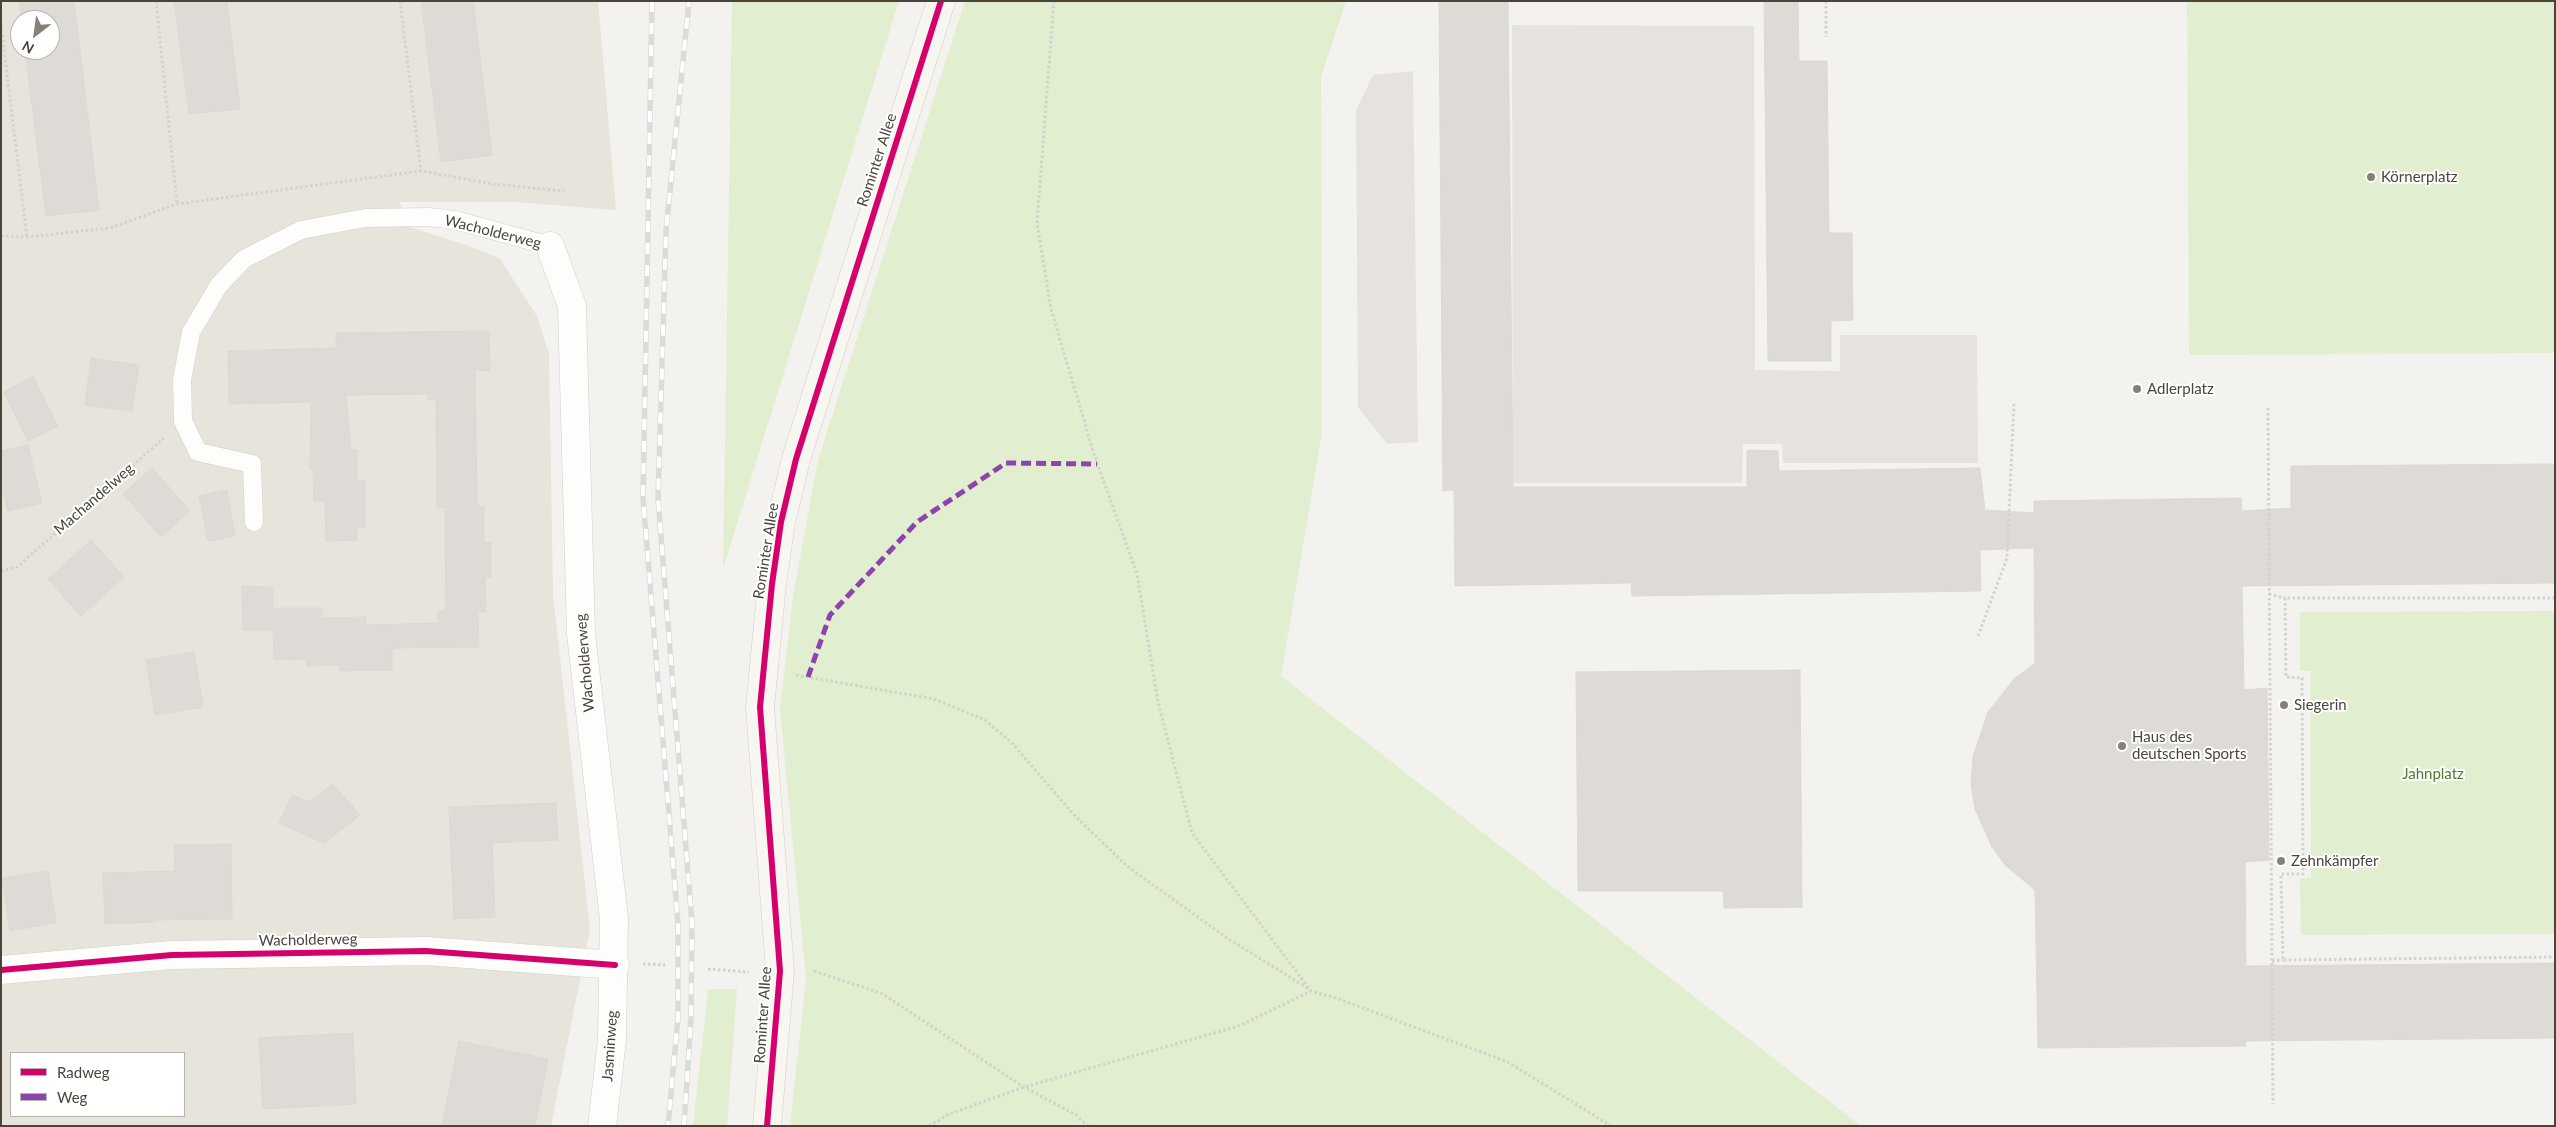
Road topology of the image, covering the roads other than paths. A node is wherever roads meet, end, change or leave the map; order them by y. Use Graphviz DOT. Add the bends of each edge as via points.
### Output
graph roads {
  1 [pos="941,1"];
  2 [pos="550,246"];
  3 [pos="254,522"];
  4 [pos="615,965"];
  5 [pos="1,970"];
  6 [pos="602,1126"];
  7 [pos="766,1126"];
  1 -- 7 [label="street, Rominter Allee" via="796,459 780,531 760,707 780,971"];
  2 -- 3 [label="lane, Wacholderweg" via="456,220 365,218 302,230 244,259 219,285 191,332 182,380 183,421 198,452 252,464"];
  2 -- 4 [label="street, Wacholderweg" via="572,306 581,634 614,919"];
  4 -- 5 [label="street, Wacholderweg" via="426,951 172,954"];
  4 -- 6 [label="street, Jasminweg" via="612,1040"];
}
